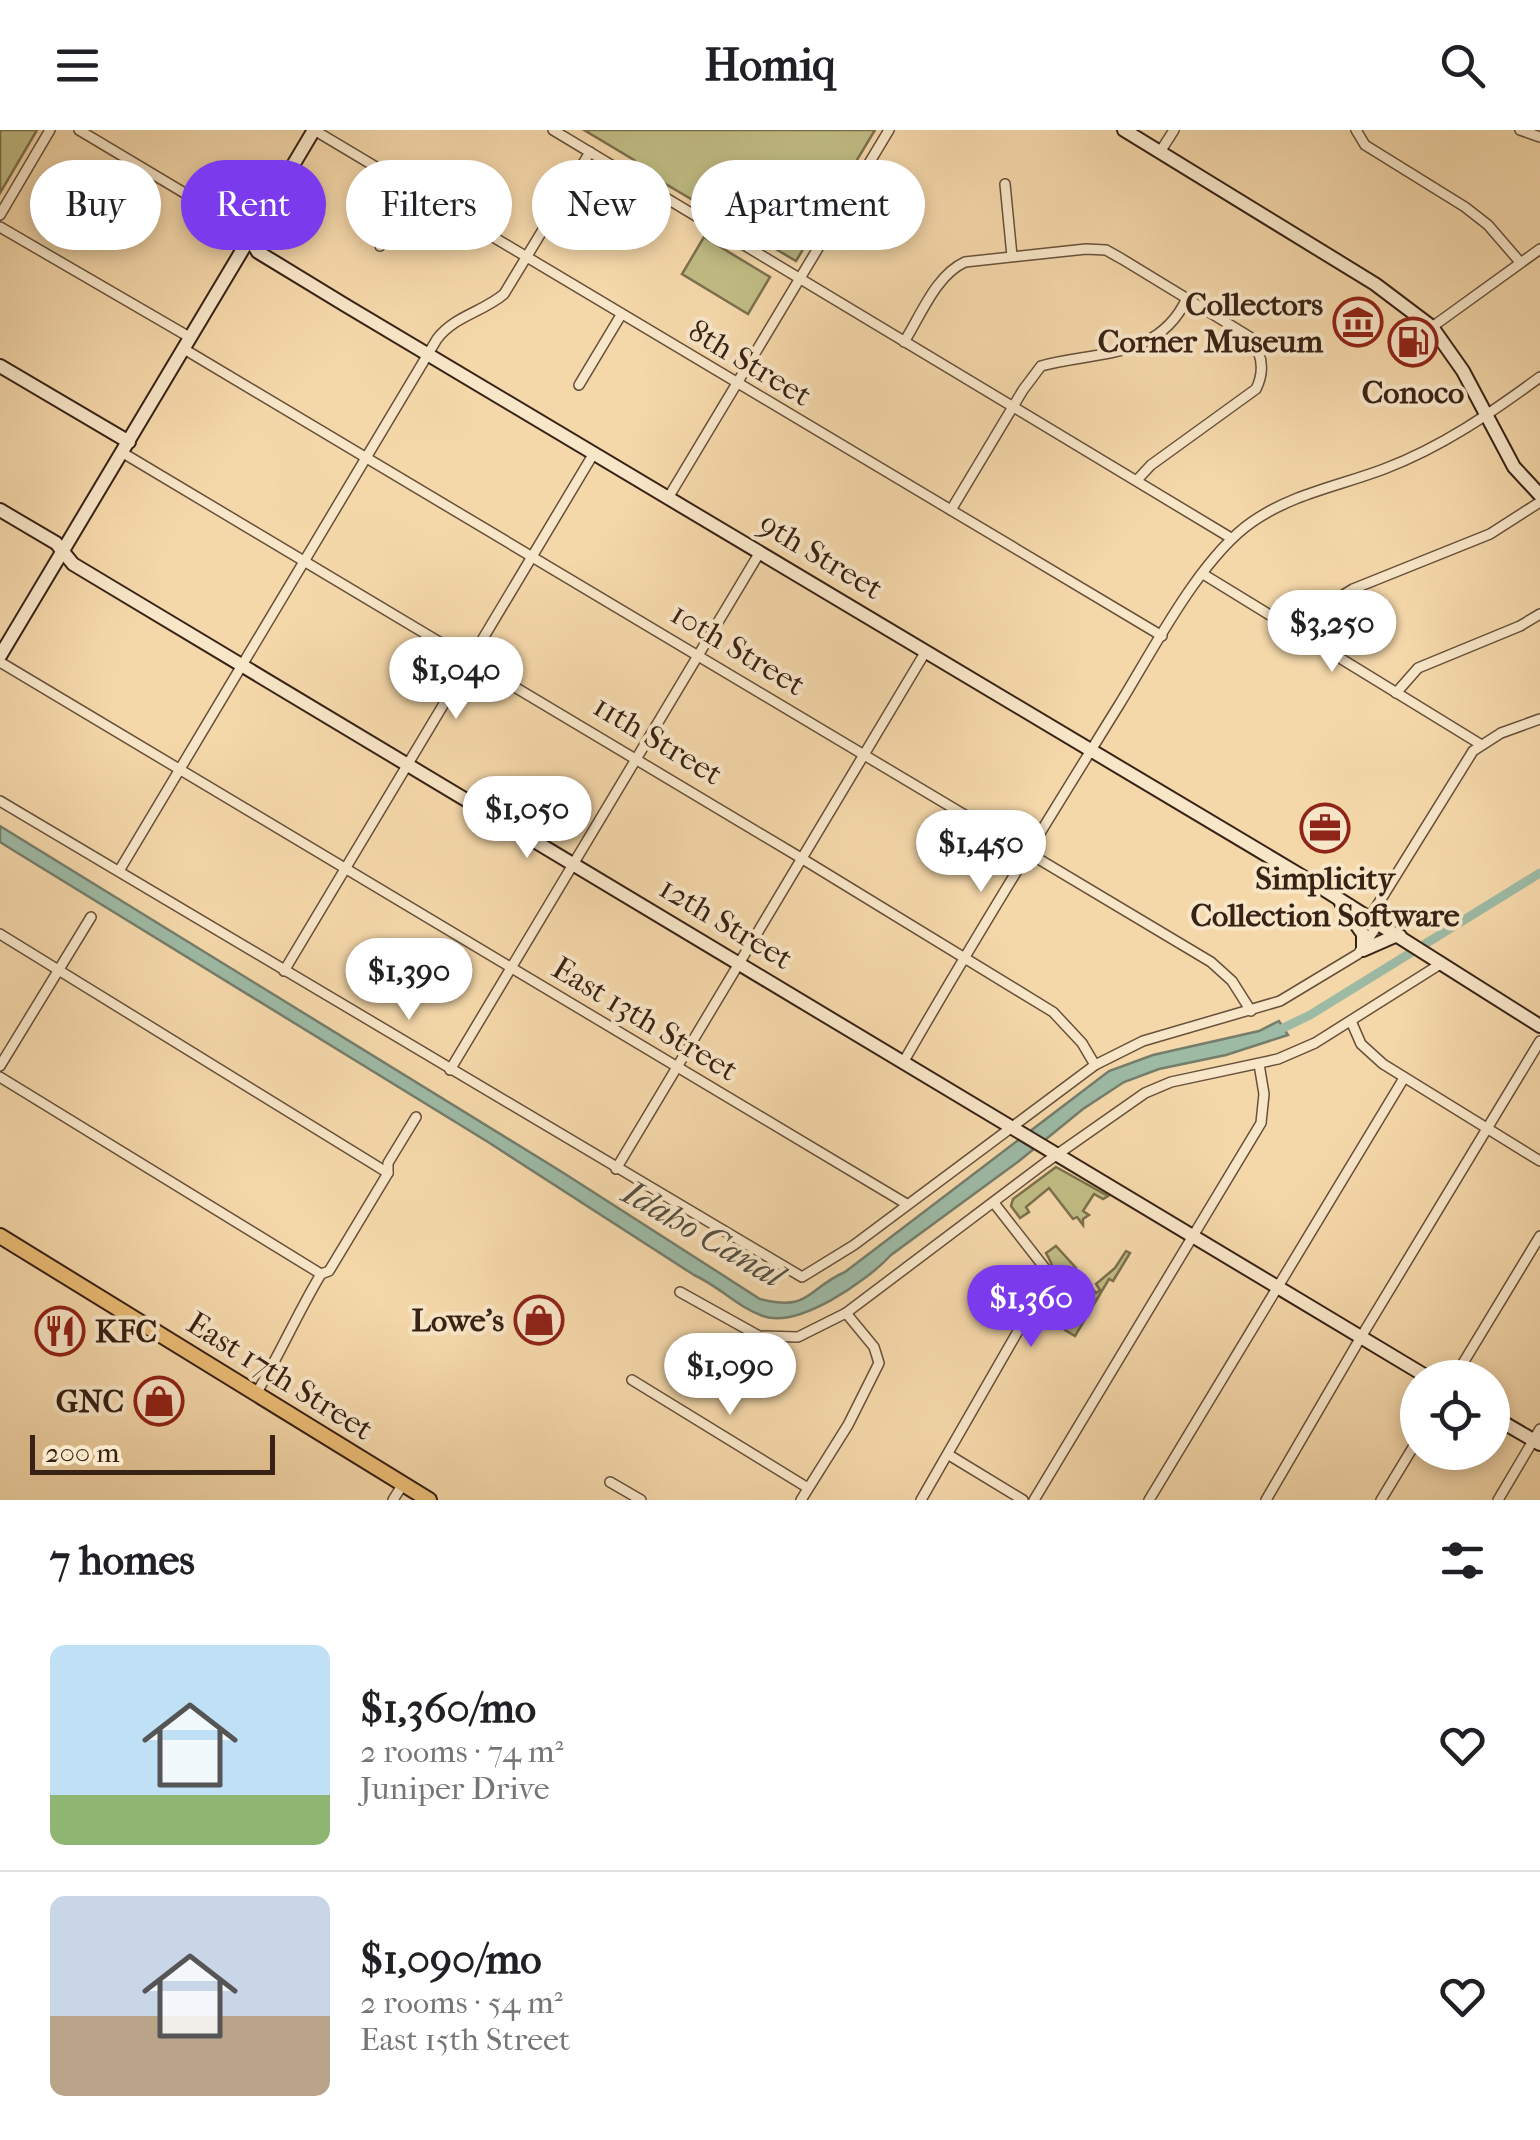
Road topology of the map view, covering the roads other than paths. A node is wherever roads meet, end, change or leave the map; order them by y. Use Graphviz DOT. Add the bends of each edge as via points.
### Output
graph roads {
  1 [pos="50,130"];
  2 [pos="79,130"];
  3 [pos="314,130"];
  4 [pos="553,130"];
  5 [pos="889,130"];
  6 [pos="1124,130"];
  7 [pos="1174,130"];
  8 [pos="1356,130"];
  9 [pos="1520,130"];
  10 [pos="1540,137"];
  11 [pos="590,152"];
  12 [pos="1160,152"];
  13 [pos="296,160"];
  14 [pos="364,160"];
  15 [pos="1005,184"];
  16 [pos="181,191"];
  17 [pos="0,215"];
  18 [pos="0,227"];
  19 [pos="512,249"];
  20 [pos="1540,249"];
  21 [pos="243,250"];
  22 [pos="257,250"];
  23 [pos="1012,256"];
  24 [pos="527,258"];
  25 [pos="1520,262"];
  26 [pos="799,279"];
  27 [pos="1187,298"];
  28 [pos="621,314"];
  29 [pos="1432,327"];
  30 [pos="904,342"];
  31 [pos="188,343"];
  32 [pos="428,354"];
  33 [pos="0,366"];
  34 [pos="1540,376"];
  35 [pos="735,384"];
  36 [pos="579,385"];
  37 [pos="1014,406"];
  38 [pos="1486,416"];
  39 [pos="126,448"];
  40 [pos="594,453"];
  41 [pos="364,458"];
  42 [pos="1136,480"];
  43 [pos="1540,495"];
  44 [pos="668,498"];
  45 [pos="1540,502"];
  46 [pos="0,510"];
  47 [pos="951,510"];
  48 [pos="1231,538"];
  49 [pos="760,552"];
  50 [pos="63,553"];
  51 [pos="531,556"];
  52 [pos="304,560"];
  53 [pos="1203,574"];
  54 [pos="1540,614"];
  55 [pos="1299,632"];
  56 [pos="1162,636"];
  57 [pos="926,651"];
  58 [pos="1,654"];
  59 [pos="699,655"];
  60 [pos="470,659"];
  61 [pos="241,665"];
  62 [pos="1396,693"];
  63 [pos="1540,719"];
  64 [pos="1480,744"];
  65 [pos="1092,749"];
  66 [pos="865,754"];
  67 [pos="636,758"];
  68 [pos="408,765"];
  69 [pos="179,768"];
  70 [pos="0,801"];
  71 [pos="1028,852"];
  72 [pos="802,858"];
  73 [pos="573,864"];
  74 [pos="344,869"];
  75 [pos="119,871"];
  76 [pos="1335,896"];
  77 [pos="91,917"];
  78 [pos="1374,920"];
  79 [pos="0,934"];
  80 [pos="1402,937"];
  81 [pos="1363,950"];
  82 [pos="965,959"];
  83 [pos="1436,959"];
  84 [pos="739,963"];
  85 [pos="510,968"];
  86 [pos="58,970"];
  87 [pos="284,971"];
  88 [pos="1251,1011"];
  89 [pos="1351,1022"];
  90 [pos="1540,1026"];
  91 [pos="1540,1041"];
  92 [pos="904,1061"];
  93 [pos="1259,1064"];
  94 [pos="1095,1065"];
  95 [pos="0,1066"];
  96 [pos="677,1066"];
  97 [pos="450,1070"];
  98 [pos="0,1077"];
  99 [pos="1404,1078"];
  100 [pos="416,1117"];
  101 [pos="1016,1129"];
  102 [pos="1488,1129"];
  103 [pos="1058,1154"];
  104 [pos="1540,1161"];
  105 [pos="616,1168"];
  106 [pos="388,1173"];
  107 [pos="994,1202"];
  108 [pos="905,1204"];
  109 [pos="1192,1235"];
  110 [pos="0,1236"];
  111 [pos="1540,1236"];
  112 [pos="320,1274"];
  113 [pos="1276,1286"];
  114 [pos="680,1292"];
  115 [pos="846,1312"];
  116 [pos="1361,1337"];
  117 [pos="1465,1360"];
  118 [pos="1400,1361"];
  119 [pos="632,1380"];
  120 [pos="256,1394"];
  121 [pos="1510,1425"];
  122 [pos="1538,1438"];
  123 [pos="948,1455"];
  124 [pos="1400,1469"];
  125 [pos="610,1482"];
  126 [pos="403,1484"];
  127 [pos="808,1488"];
  128 [pos="392,1500"];
  129 [pos="429,1500"];
  130 [pos="641,1500"];
  131 [pos="801,1500"];
  132 [pos="921,1500"];
  133 [pos="1023,1500"];
  134 [pos="1034,1500"];
  135 [pos="1149,1500"];
  136 [pos="1266,1500"];
  137 [pos="1381,1500"];
  138 [pos="1498,1500"];
  1 -- 17 [label="street"];
  2 -- 16 [label="street, 9th Street"];
  3 -- 13 [label="street"];
  3 -- 14 [label="street, 8th Street"];
  4 -- 11 [label="street"];
  5 -- 26 [label="street"];
  6 -- 12 [label="street"];
  7 -- 12 [label="street"];
  8 -- 25 [label="street" via="1365,145 1488,225"];
  9 -- 10 [label="street"];
  11 -- 24 [label="street"];
  11 -- 26 [label="street"];
  12 -- 29 [label="street" via="1375,284"];
  15 -- 23 [label="street"];
  18 -- 31 [label="street, 10th Street"];
  19 -- 24 [label="street, 8th Street"];
  20 -- 25 [label="street"];
  21 -- 31 [label="street"];
  22 -- 32 [label="street, 9th Street"];
  23 -- 27 [label="street" via="1106,250"];
  23 -- 30 [label="street" via="954,266"];
  24 -- 28 [label="street, 8th Street"];
  24 -- 32 [label="street" via="504,294 455,321"];
  25 -- 29 [label="street"];
  26 -- 30 [label="street"];
  26 -- 35 [label="street"];
  27 -- 37 [label="street" via="1162,330 1125,351 1041,366"];
  27 -- 42 [label="street" via="1250,337 1261,358 1260,380"];
  28 -- 35 [label="street, 8th Street"];
  28 -- 36 [label="street"];
  29 -- 38 [label="street"];
  30 -- 37 [label="street"];
  31 -- 39 [label="street"];
  31 -- 41 [label="street, 10th Street"];
  32 -- 40 [label="street, 9th Street"];
  32 -- 41 [label="street"];
  33 -- 39 [label="street, 11th Street"];
  34 -- 38 [label="street"];
  35 -- 44 [label="street"];
  35 -- 47 [label="street, 8th Street"];
  37 -- 42 [label="street"];
  37 -- 47 [label="street"];
  38 -- 43 [label="street" via="1514,467"];
  38 -- 48 [label="street" via="1407,459 1308,492"];
  39 -- 50 [label="street"];
  39 -- 52 [label="street, 11th Street"];
  40 -- 44 [label="street, 9th Street"];
  40 -- 51 [label="street"];
  41 -- 51 [label="street, 10th Street"];
  41 -- 52 [label="street"];
  42 -- 48 [label="street"];
  44 -- 49 [label="street, 9th Street"];
  45 -- 55 [label="street" via="1490,534 1352,589"];
  46 -- 50 [label="street, 12th Street"];
  47 -- 56 [label="street, 8th Street"];
  48 -- 53 [label="street"];
  49 -- 57 [label="street, 9th Street"];
  49 -- 59 [label="street"];
  50 -- 58 [label="street"];
  50 -- 61 [label="street, 12th Street"];
  51 -- 59 [label="street, 10th Street"];
  51 -- 60 [label="street"];
  52 -- 60 [label="street, 11th Street"];
  52 -- 61 [label="street"];
  53 -- 55 [label="street"];
  53 -- 56 [label="street"];
  54 -- 62 [label="street" via="1418,668"];
  55 -- 62 [label="street"];
  56 -- 65 [label="street"];
  57 -- 65 [label="street, 9th Street"];
  57 -- 66 [label="street"];
  58 -- 69 [label="street, East 13th Street"];
  59 -- 66 [label="street, 10th Street"];
  59 -- 67 [label="street"];
  60 -- 67 [label="street, 11th Street"];
  60 -- 68 [label="street"];
  61 -- 68 [label="street, 12th Street"];
  61 -- 69 [label="street"];
  62 -- 64 [label="street"];
  63 -- 64 [label="street"];
  64 -- 78 [label="street"];
  65 -- 71 [label="street"];
  65 -- 76 [label="street, 9th Street"];
  66 -- 71 [label="street, 10th Street"];
  66 -- 72 [label="street"];
  67 -- 72 [label="street, 11th Street"];
  67 -- 73 [label="street"];
  68 -- 73 [label="street, 12th Street"];
  68 -- 74 [label="street"];
  69 -- 74 [label="street, East 13th Street"];
  69 -- 75 [label="street"];
  70 -- 75 [label="street"];
  71 -- 82 [label="street"];
  71 -- 88 [label="street, 10th Street" via="1210,962"];
  72 -- 82 [label="street, 11th Street"];
  72 -- 84 [label="street"];
  73 -- 84 [label="street, 12th Street"];
  73 -- 85 [label="street"];
  74 -- 85 [label="street, East 13th Street"];
  74 -- 87 [label="street"];
  75 -- 87 [label="street"];
  76 -- 78 [label="street, 9th Street"];
  76 -- 81 [label="street" via="1363,934"];
  77 -- 86 [label="street"];
  78 -- 80 [label="street, 9th Street"];
  78 -- 81 [label="street"];
  79 -- 86 [label="street"];
  80 -- 81 [label="street"];
  80 -- 83 [label="street, 9th Street"];
  81 -- 88 [label="street" via="1280,1002"];
  82 -- 92 [label="street"];
  82 -- 94 [label="street, 11th Street" via="1053,1012"];
  83 -- 89 [label="street"];
  83 -- 90 [label="street, 9th Street"];
  84 -- 92 [label="street, 12th Street"];
  84 -- 96 [label="street"];
  85 -- 96 [label="street, East 13th Street"];
  85 -- 97 [label="street"];
  86 -- 95 [label="street"];
  86 -- 106 [label="street"];
  87 -- 97 [label="street"];
  88 -- 94 [label="street" via="1143,1042"];
  89 -- 93 [label="street"];
  89 -- 99 [label="street" via="1361,1044"];
  91 -- 102 [label="street"];
  92 -- 101 [label="street, 12th Street"];
  93 -- 103 [label="street" via="1157,1087"];
  93 -- 109 [label="street" via="1261,1123"];
  94 -- 101 [label="street"];
  96 -- 105 [label="street"];
  96 -- 108 [label="street, East 13th Street"];
  97 -- 105 [label="street"];
  98 -- 112 [label="street"];
  99 -- 102 [label="street"];
  99 -- 113 [label="street"];
  100 -- 106 [label="street"];
  101 -- 103 [label="street, 12th Street"];
  101 -- 108 [label="street"];
  102 -- 104 [label="street"];
  102 -- 116 [label="street"];
  103 -- 107 [label="street"];
  103 -- 109 [label="street, 12th Street"];
  105 -- 108 [label="street" via="802,1278"];
  106 -- 112 [label="street" via="329,1270"];
  107 -- 115 [label="street"];
  107 -- 123 [label="street" via="1044,1268 1045,1284"];
  109 -- 113 [label="street, 12th Street"];
  109 -- 134 [label="street"];
  110 -- 120 [label="main road, East 17th Street"];
  111 -- 117 [label="street"];
  112 -- 120 [label="street"];
  113 -- 116 [label="street, 12th Street"];
  113 -- 135 [label="street"];
  114 -- 115 [label="street" via="743,1330 775,1338 798,1337"];
  115 -- 127 [label="street" via="879,1363"];
  116 -- 118 [label="street, 12th Street"];
  116 -- 136 [label="street"];
  119 -- 127 [label="street"];
  120 -- 126 [label="main road, East 17th Street"];
  121 -- 122 [label="street"];
  122 -- 138 [label="street"];
  123 -- 132 [label="street"];
  123 -- 133 [label="street"];
  124 -- 137 [label="street"];
  125 -- 130 [label="street"];
  126 -- 128 [label="street"];
  126 -- 129 [label="main road, East 17th Street"];
  127 -- 131 [label="street"];
}
